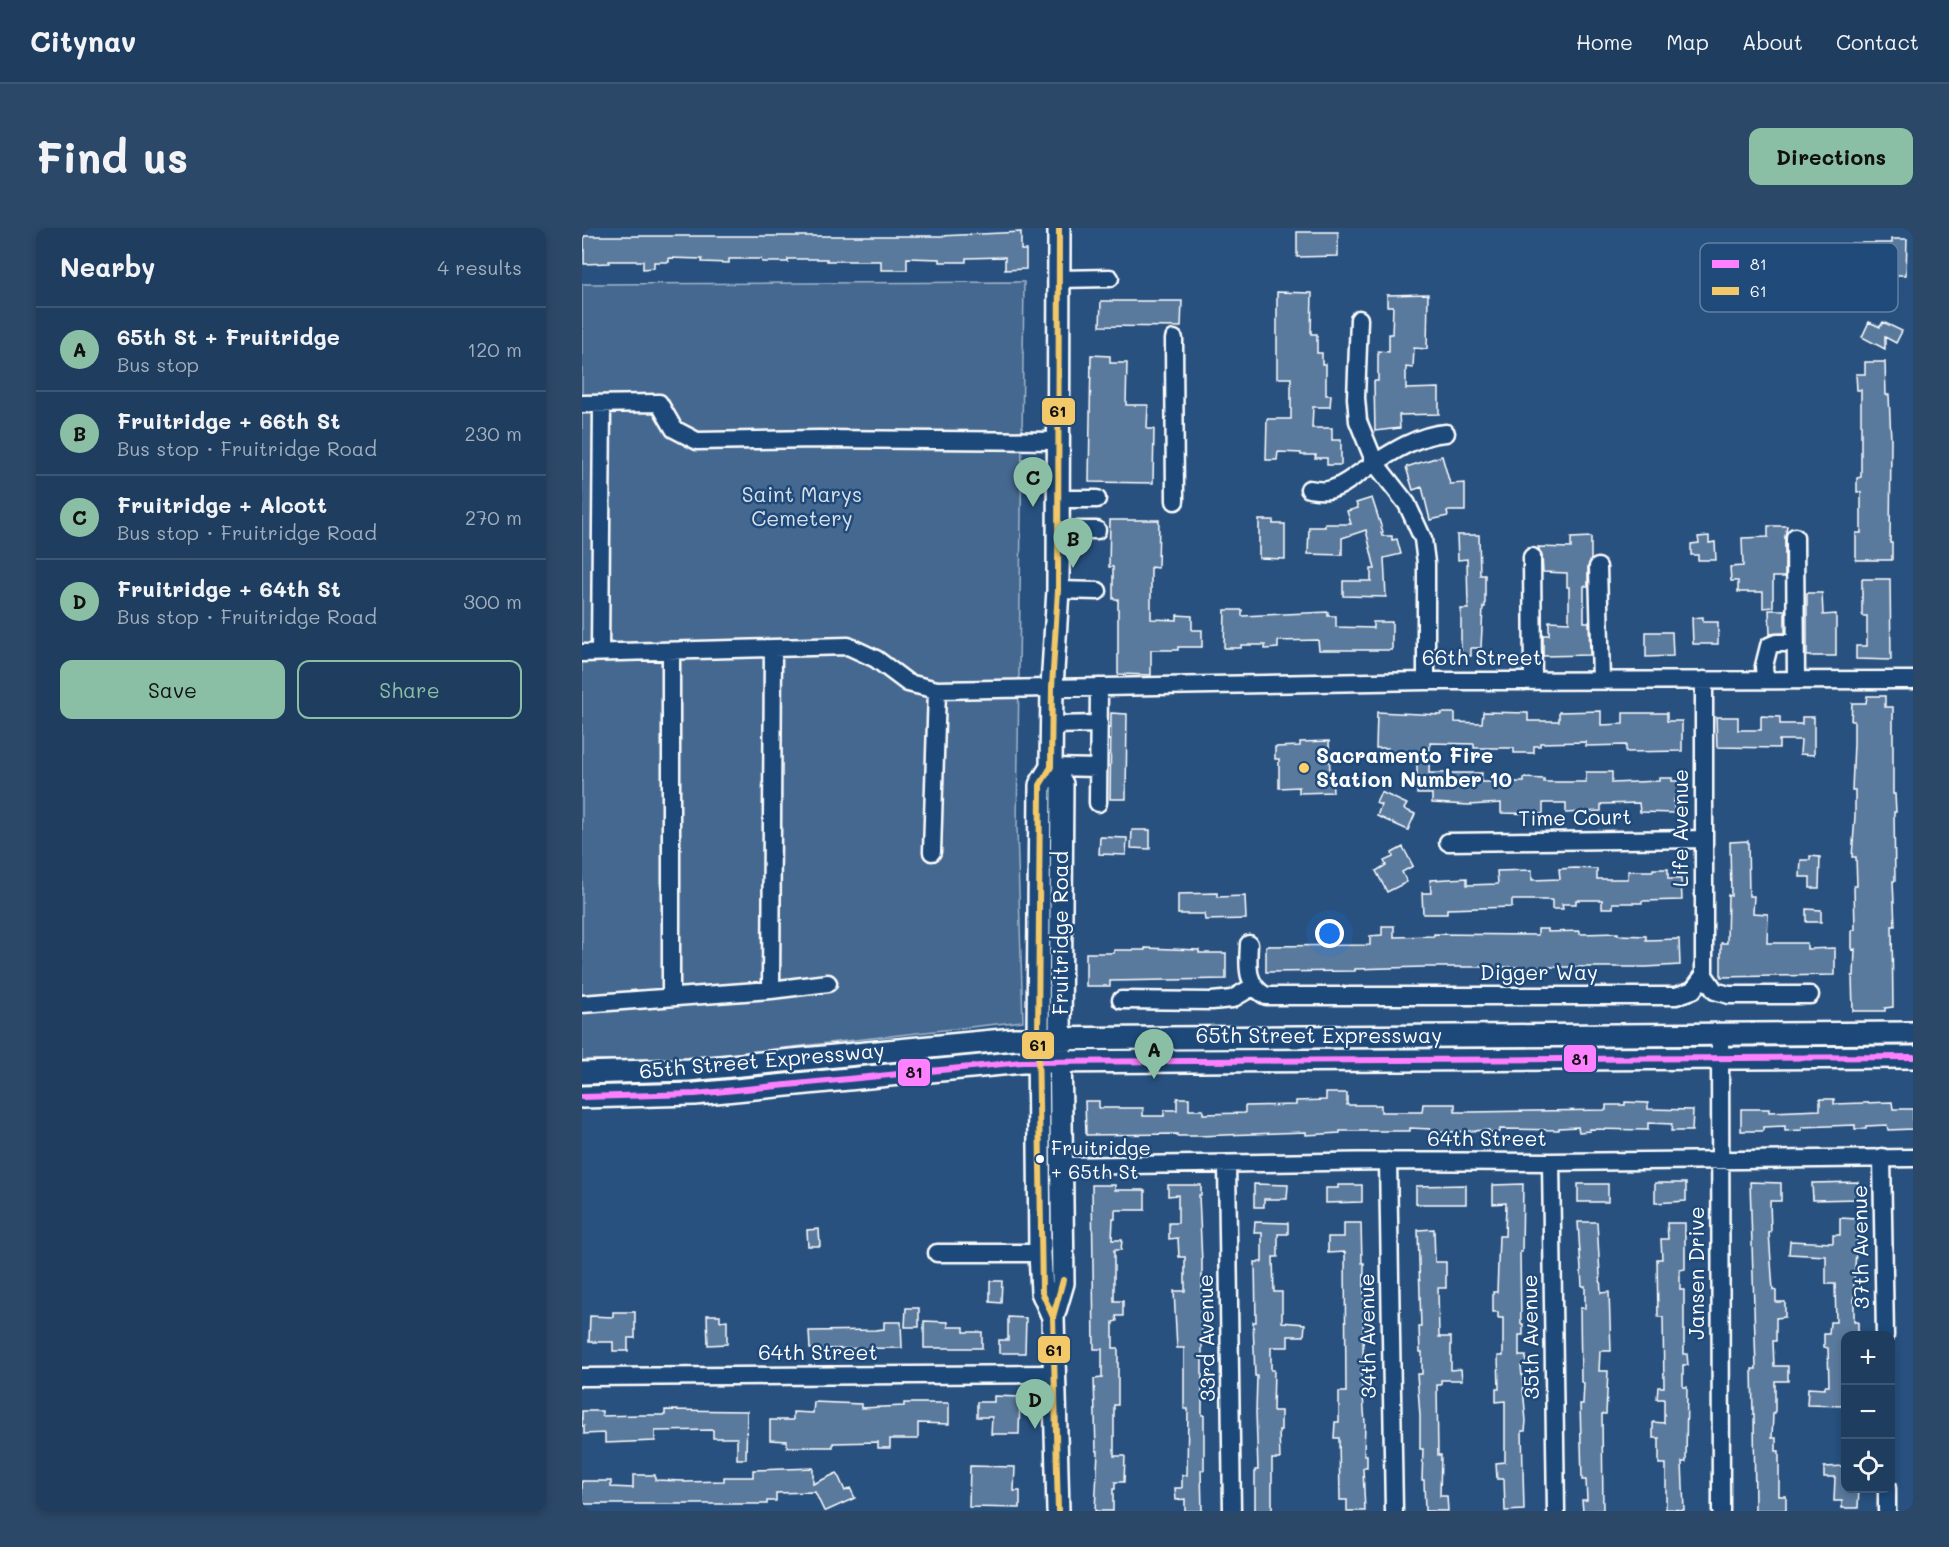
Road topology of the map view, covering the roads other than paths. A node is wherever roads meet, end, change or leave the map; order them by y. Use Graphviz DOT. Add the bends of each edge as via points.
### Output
graph roads {
  1 [pos="1059,228"];
  2 [pos="1110,278"];
  3 [pos="1059,279"];
  4 [pos="1359,319"];
  5 [pos="1174,339"];
  6 [pos="582,404"];
  7 [pos="602,404"];
  8 [pos="1446,433"];
  9 [pos="1059,441"];
  10 [pos="1375,463"];
  11 [pos="1309,489"];
  12 [pos="1059,499"];
  13 [pos="1097,499"];
  14 [pos="1175,501"];
  15 [pos="1059,530"];
  16 [pos="1097,530"];
  17 [pos="1795,537"];
  18 [pos="1532,557"];
  19 [pos="1598,567"];
  20 [pos="1058,590"];
  21 [pos="1098,591"];
  22 [pos="1796,643"];
  23 [pos="773,649"];
  24 [pos="671,651"];
  25 [pos="600,652"];
  26 [pos="582,653"];
  27 [pos="1600,680"];
  28 [pos="1704,680"];
  29 [pos="1764,680"];
  30 [pos="1796,680"];
  31 [pos="1913,680"];
  32 [pos="1426,681"];
  33 [pos="1533,681"];
  34 [pos="1052,687"];
  35 [pos="1099,687"];
  36 [pos="937,690"];
  37 [pos="1098,724"];
  38 [pos="1052,725"];
  39 [pos="1051,767"];
  40 [pos="1098,768"];
  41 [pos="1098,803"];
  42 [pos="1702,839"];
  43 [pos="1448,842"];
  44 [pos="932,852"];
  45 [pos="1249,944"];
  46 [pos="1704,975"];
  47 [pos="828,983"];
  48 [pos="1254,986"];
  49 [pos="771,990"];
  50 [pos="1810,995"];
  51 [pos="671,997"];
  52 [pos="1120,1000"];
  53 [pos="582,1004"];
  54 [pos="1913,1032"];
  55 [pos="1720,1034"];
  56 [pos="1060,1038"];
  57 [pos="1038,1039"];
  58 [pos="1913,1057"];
  59 [pos="1720,1058"];
  60 [pos="1038,1062"];
  61 [pos="1061,1062"];
  62 [pos="582,1073"];
  63 [pos="582,1098"];
  64 [pos="1882,1157"];
  65 [pos="1913,1158"];
  66 [pos="1719,1160"];
  67 [pos="1388,1161"];
  68 [pos="1551,1162"];
  69 [pos="1227,1164"];
  70 [pos="1061,1166"];
  71 [pos="937,1253"];
  72 [pos="1040,1253"];
  73 [pos="1053,1317"];
  74 [pos="1885,1331"];
  75 [pos="1054,1374"];
  76 [pos="582,1377"];
  77 [pos="1887,1493"];
  78 [pos="1058,1511"];
  79 [pos="1232,1511"];
  80 [pos="1394,1511"];
  81 [pos="1556,1511"];
  82 [pos="1722,1511"];
  83 [pos="1887,1511"];
  1 -- 3 [label="main road, Fruitridge Road"];
  2 -- 3 [label="street"];
  3 -- 9 [label="main road, Fruitridge Road"];
  4 -- 10 [label="street" via="1358,420"];
  5 -- 14 [label="street"];
  6 -- 7 [label="street"];
  7 -- 9 [label="street" via="659,402 674,429 697,441"];
  7 -- 25 [label="street"];
  8 -- 10 [label="street" via="1417,439"];
  9 -- 12 [label="main road, Fruitridge Road"];
  10 -- 11 [label="street" via="1327,491"];
  10 -- 32 [label="street" via="1407,504 1423,539"];
  12 -- 13 [label="street"];
  12 -- 15 [label="main road, Fruitridge Road"];
  15 -- 16 [label="street"];
  15 -- 20 [label="main road, Fruitridge Road"];
  17 -- 22 [label="street"];
  18 -- 33 [label="street"];
  19 -- 27 [label="street"];
  20 -- 21 [label="street"];
  20 -- 34 [label="main road, Fruitridge Road"];
  22 -- 29 [label="street" via="1770,646"];
  22 -- 30 [label="street"];
  23 -- 24 [label="street, 66th Street"];
  23 -- 36 [label="street, 66th Street" via="848,646 876,659 908,683"];
  23 -- 49 [label="street"];
  24 -- 25 [label="street, 66th Street"];
  24 -- 51 [label="street"];
  25 -- 26 [label="street, 66th Street"];
  27 -- 28 [label="street, 66th Street"];
  27 -- 33 [label="street, 66th Street"];
  28 -- 29 [label="street, 66th Street"];
  28 -- 42 [label="street, Life Avenue"];
  29 -- 30 [label="street, 66th Street"];
  30 -- 31 [label="street, 66th Street"];
  32 -- 33 [label="street, 66th Street"];
  32 -- 35 [label="street, 66th Street"];
  34 -- 35 [label="street, 66th Street"];
  34 -- 36 [label="street, 66th Street"];
  34 -- 38 [label="main road, Fruitridge Road"];
  35 -- 37 [label="street"];
  36 -- 44 [label="street"];
  37 -- 38 [label="street"];
  37 -- 40 [label="street"];
  38 -- 39 [label="main road, Fruitridge Road"];
  39 -- 40 [label="street"];
  39 -- 56 [label="main road, Fruitridge Road" via="1062,784"];
  39 -- 57 [label="main road, Fruitridge Road" via="1040,785"];
  40 -- 41 [label="street"];
  42 -- 43 [label="street, Time Court"];
  42 -- 46 [label="street, Life Avenue"];
  45 -- 48 [label="street" via="1248,975"];
  46 -- 48 [label="street, Digger Way" via="1693,990 1676,996 1266,996"];
  46 -- 50 [label="street" via="1715,991 1729,995"];
  47 -- 49 [label="street"];
  48 -- 52 [label="street" via="1232,999 1212,1002"];
  49 -- 51 [label="street"];
  51 -- 53 [label="street"];
  54 -- 55 [label="main road, 65th Street Expressway"];
  55 -- 56 [label="main road, 65th Street Expressway"];
  55 -- 59 [label="street, Jansen Drive"];
  56 -- 57 [label="main road, 65th Street Expressway"];
  56 -- 61 [label="main road, Fruitridge Road"];
  57 -- 60 [label="main road, Fruitridge Road"];
  57 -- 62 [label="main road, 65th Street Expressway" via="688,1070"];
  58 -- 59 [label="main road, 65th Street Expressway"];
  59 -- 61 [label="main road, 65th Street Expressway"];
  59 -- 66 [label="street, Jansen Drive"];
  60 -- 61 [label="main road, 65th Street Expressway"];
  60 -- 63 [label="main road, 65th Street Expressway" via="695,1094"];
  60 -- 72 [label="main road, Fruitridge Road"];
  61 -- 70 [label="main road, Fruitridge Road"];
  64 -- 65 [label="street, 64th Street"];
  64 -- 66 [label="street, 64th Street"];
  64 -- 74 [label="street, 37th Avenue"];
  66 -- 68 [label="street, 64th Street"];
  66 -- 82 [label="street, Jansen Drive"];
  67 -- 68 [label="street, 64th Street"];
  67 -- 69 [label="street, 64th Street"];
  67 -- 80 [label="street, 34th Avenue"];
  68 -- 81 [label="street, 35th Avenue"];
  69 -- 70 [label="street, 64th Street"];
  69 -- 79 [label="street, 33rd Avenue"];
  70 -- 73 [label="main road, Fruitridge Road" via="1063,1283"];
  71 -- 72 [label="street"];
  72 -- 73 [label="main road, Fruitridge Road" via="1042,1292"];
  73 -- 75 [label="main road, Fruitridge Road"];
  75 -- 76 [label="street, 64th Street"];
  75 -- 78 [label="main road, Fruitridge Road"];
  77 -- 83 [label="street"];
}
